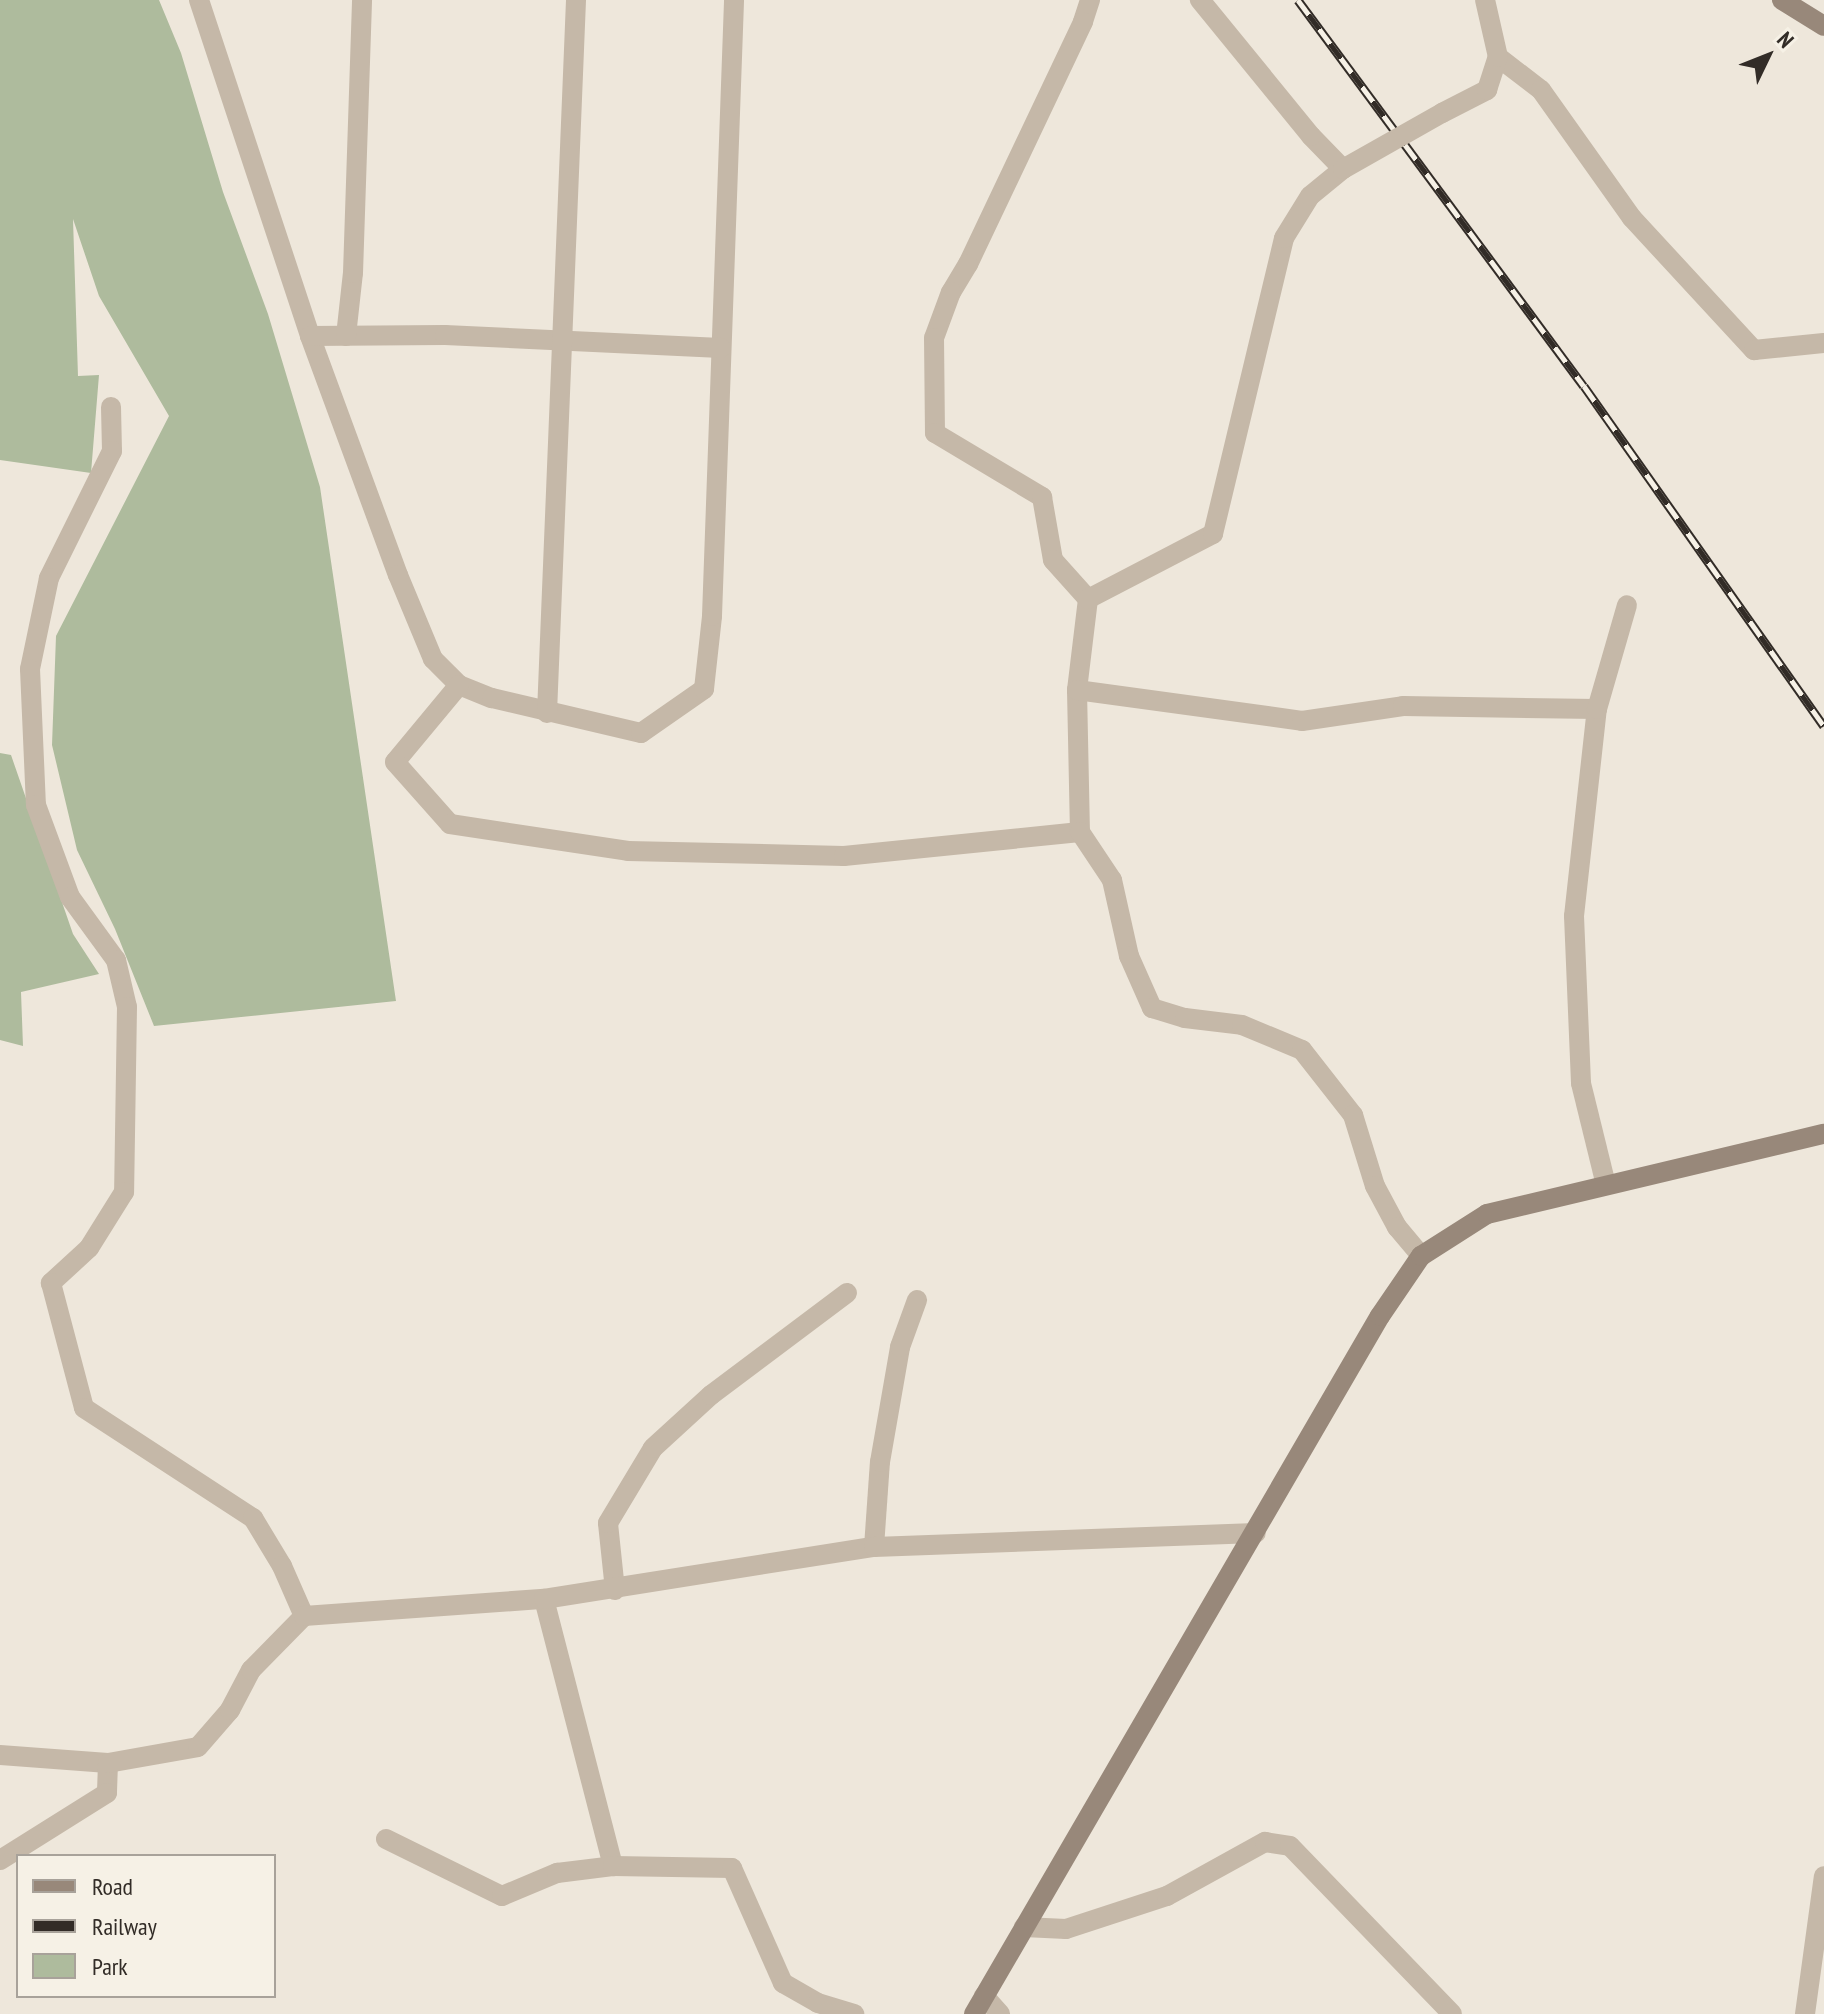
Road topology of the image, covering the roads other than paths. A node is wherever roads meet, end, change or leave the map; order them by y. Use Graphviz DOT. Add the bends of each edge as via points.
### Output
graph roads {
  1 [pos="199,0"];
  2 [pos="362,0"];
  3 [pos="576,0"];
  4 [pos="734,0"];
  5 [pos="1090,0"];
  6 [pos="1200,0"];
  7 [pos="1485,0"];
  8 [pos="1782,0"];
  9 [pos="1824,26"];
  10 [pos="1498,57"];
  11 [pos="1343,169"];
  12 [pos="310,336"];
  13 [pos="346,336"];
  14 [pos="563,342"];
  15 [pos="1824,343"];
  16 [pos="721,348"];
  17 [pos="111,407"];
  18 [pos="1088,599"];
  19 [pos="1627,605"];
  20 [pos="459,685"];
  21 [pos="1077,690"];
  22 [pos="1597,709"];
  23 [pos="547,713"];
  24 [pos="1080,832"];
  25 [pos="1824,1134"];
  26 [pos="1606,1185"];
  27 [pos="1421,1256"];
  28 [pos="847,1293"];
  29 [pos="917,1300"];
  30 [pos="1256,1533"];
  31 [pos="874,1547"];
  32 [pos="615,1590"];
  33 [pos="544,1599"];
  34 [pos="304,1616"];
  35 [pos="0,1755"];
  36 [pos="108,1763"];
  37 [pos="386,1839"];
  38 [pos="0,1860"];
  39 [pos="613,1866"];
  40 [pos="1824,1876"];
  41 [pos="1024,1927"];
  42 [pos="979,2005"];
  43 [pos="854,2014"];
  44 [pos="1000,2014"];
  45 [pos="1452,2014"];
  46 [pos="1805,2014"];
  1 -- 12 [label="street"];
  2 -- 13 [label="street"];
  3 -- 14 [label="street"];
  4 -- 16 [label="street"];
  5 -- 18 [label="street" via="934,338 935,433 1042,497 1053,560"];
  6 -- 11 [label="street"];
  7 -- 10 [label="street"];
  8 -- 9 [label="street"];
  10 -- 11 [label="street, bridge" via="1487,90"];
  10 -- 15 [label="street" via="1541,90 1632,218 1754,350"];
  11 -- 18 [label="street" via="1310,196 1284,238 1213,534"];
  12 -- 13 [label="street"];
  12 -- 20 [label="street" via="427,645 433,659"];
  13 -- 14 [label="street"];
  14 -- 16 [label="street"];
  14 -- 23 [label="street"];
  16 -- 23 [label="street" via="712,616 704,689 641,733"];
  17 -- 34 [label="street" via="112,451 49,578 30,669 36,805 70,897 116,960 127,1007 124,1192 89,1248 51,1283 84,1408 253,1518"];
  18 -- 21 [label="street"];
  19 -- 22 [label="street"];
  20 -- 23 [label="street"];
  20 -- 24 [label="street" via="395,762 450,824 628,851 829,856"];
  21 -- 22 [label="street" via="1302,721 1403,706"];
  21 -- 24 [label="street"];
  22 -- 26 [label="street" via="1574,916 1581,1083"];
  24 -- 27 [label="street" via="1112,880 1129,956 1152,1008 1242,1025 1302,1050 1353,1115 1375,1186 1397,1227"];
  25 -- 26 [label="street"];
  26 -- 27 [label="street" via="1487,1214"];
  27 -- 30 [label="street" via="1380,1316"];
  28 -- 32 [label="street" via="711,1395 653,1448 608,1523"];
  29 -- 31 [label="street" via="900,1347 880,1462"];
  30 -- 31 [label="street"];
  30 -- 41 [label="street"];
  31 -- 32 [label="street"];
  32 -- 33 [label="street"];
  33 -- 34 [label="street"];
  33 -- 39 [label="street"];
  34 -- 36 [label="street" via="251,1670 230,1710 198,1747"];
  35 -- 36 [label="street"];
  36 -- 38 [label="street" via="107,1793"];
  37 -- 39 [label="street" via="502,1896 557,1873"];
  39 -- 43 [label="street" via="732,1868 783,1983 818,2003"];
  40 -- 46 [label="street"];
  41 -- 42 [label="street"];
  41 -- 45 [label="street" via="1066,1929 1167,1896 1265,1842 1290,1846"];
  42 -- 44 [label="street"];
}
